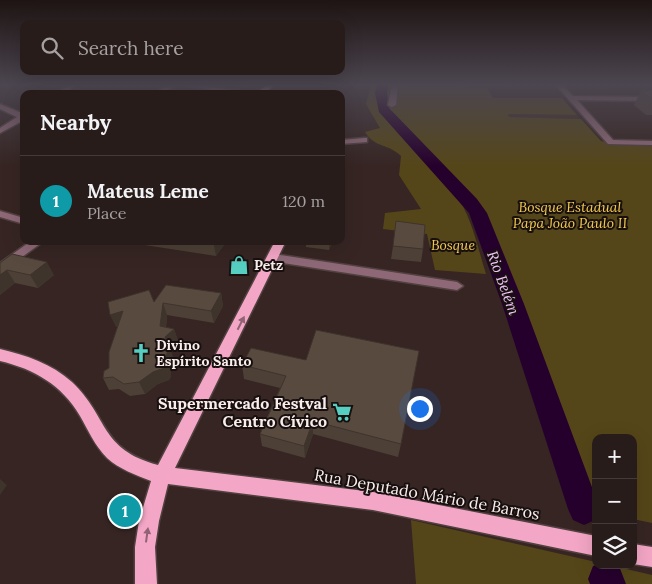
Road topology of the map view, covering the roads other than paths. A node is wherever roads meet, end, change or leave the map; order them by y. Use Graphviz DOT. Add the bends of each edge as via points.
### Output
graph roads {
  1 [pos="585,112"];
  2 [pos="20,119"];
  3 [pos="0,131"];
  4 [pos="364,140"];
  5 [pos="345,142"];
  6 [pos="652,143"];
  7 [pos="0,214"];
  8 [pos="20,220"];
  9 [pos="33,245"];
  10 [pos="279,245"];
  11 [pos="274,258"];
  12 [pos="0,269"];
  13 [pos="458,286"];
  14 [pos="0,355"];
  15 [pos="162,475"];
  16 [pos="592,545"];
  17 [pos="637,555"];
  18 [pos="652,558"];
  19 [pos="146,584"];
  1 -- 6 [label="street" via="611,142"];
  2 -- 3 [label="street"];
  4 -- 5 [label="street"];
  7 -- 8 [label="street"];
  9 -- 12 [label="street"];
  10 -- 11 [label="main road"];
  11 -- 13 [label="street"];
  15 -- 11 [label="main road, one-way"];
  14 -- 15 [label="main road, Rua Deputado Mário de Barros" via="53,374 82,405 113,452 132,466"];
  15 -- 16 [label="main road, Rua Deputado Mário de Barros" via="373,501"];
  19 -- 15 [label="main road, one-way" via="145,547"];
  17 -- 18 [label="main road"];
}
